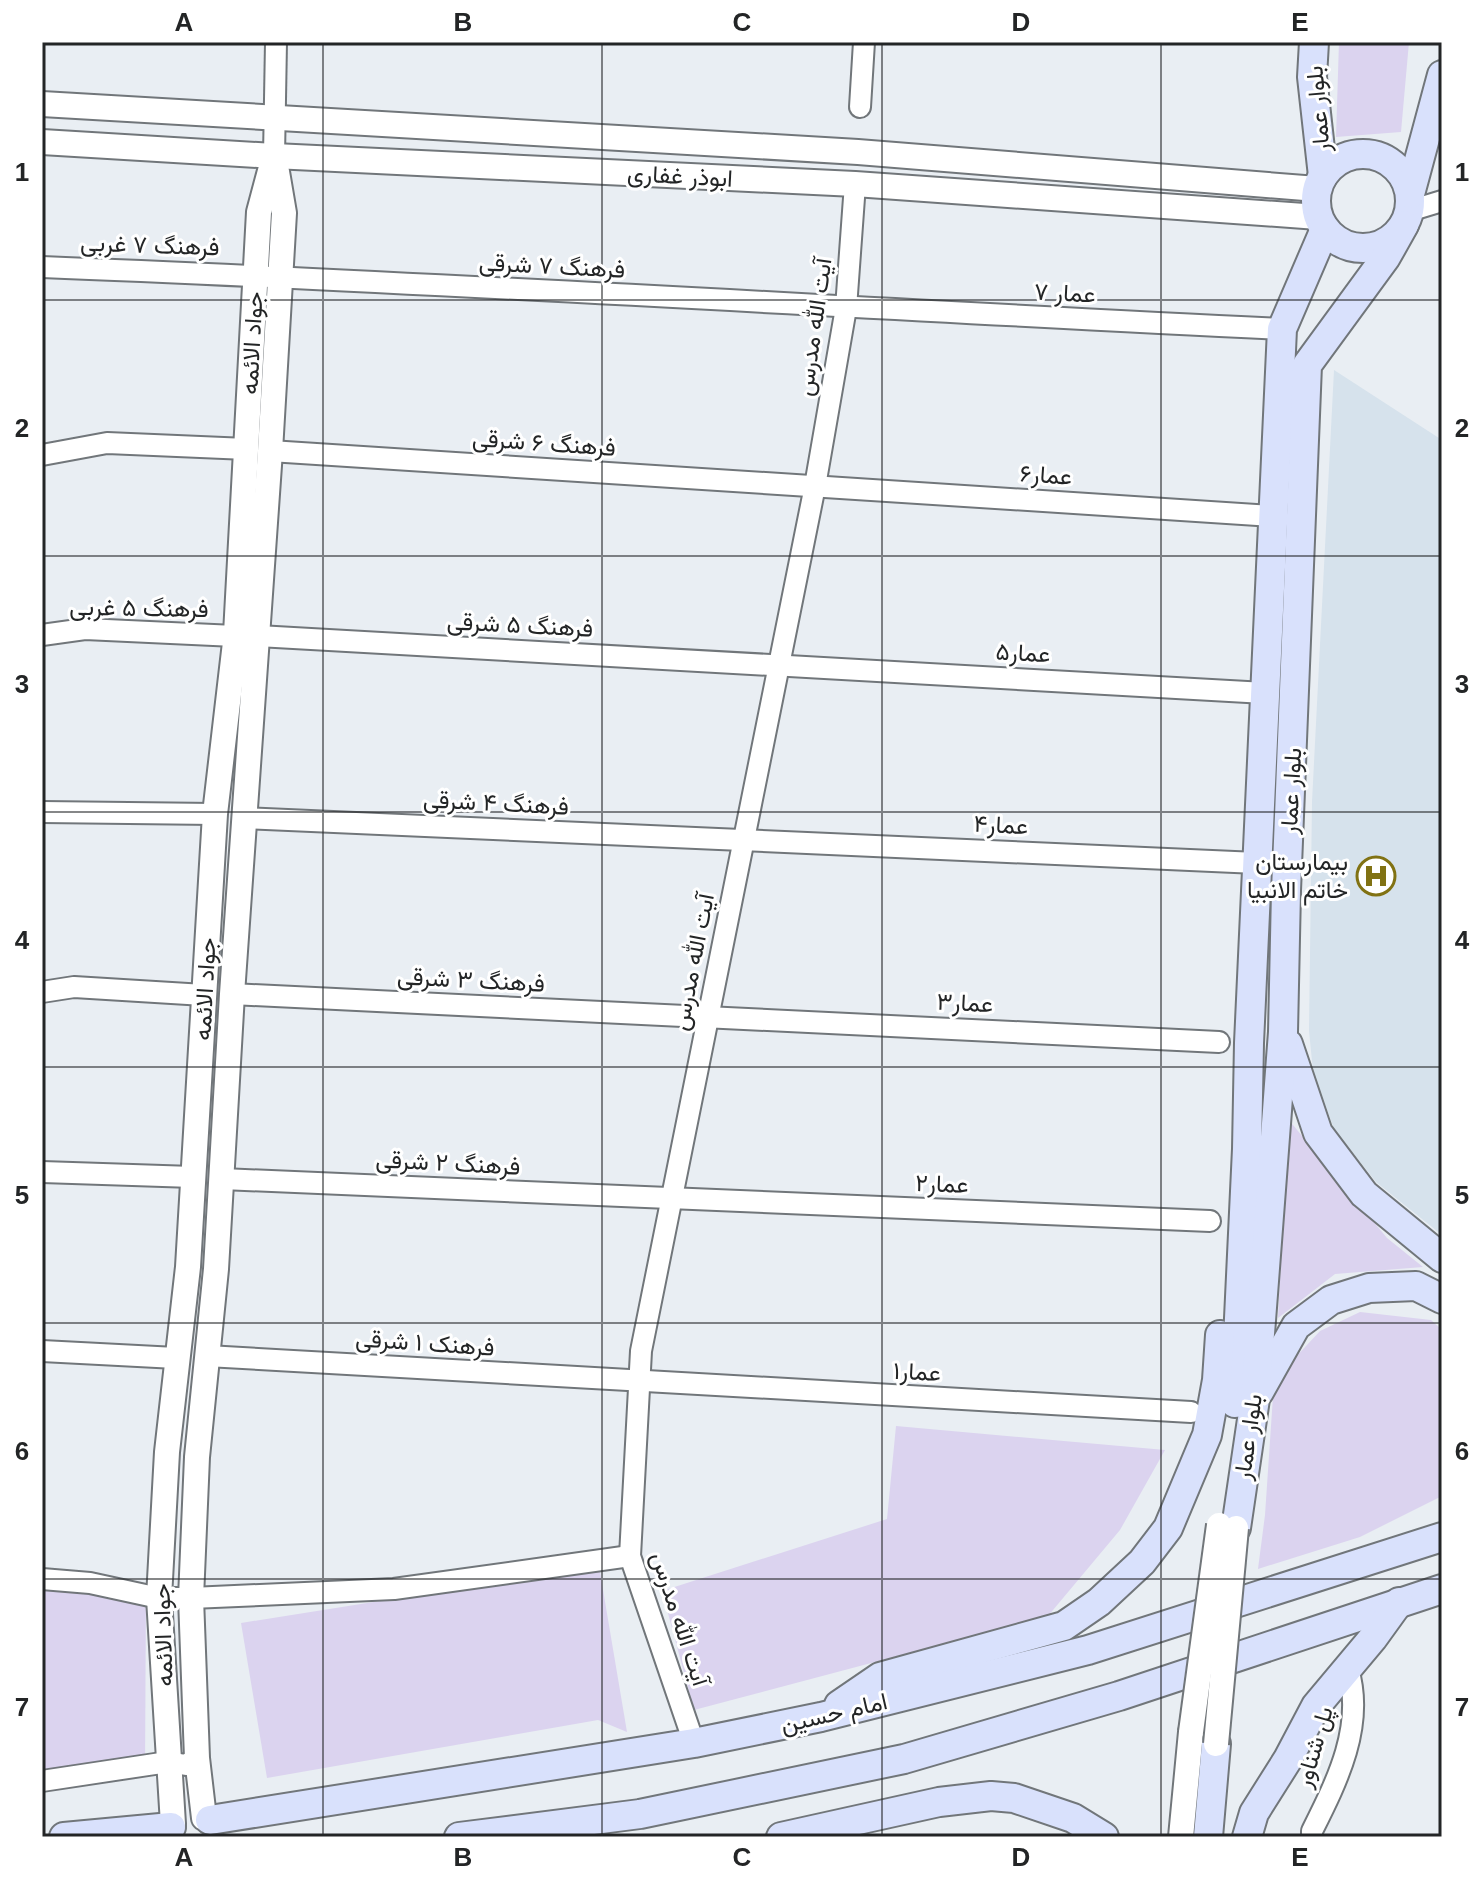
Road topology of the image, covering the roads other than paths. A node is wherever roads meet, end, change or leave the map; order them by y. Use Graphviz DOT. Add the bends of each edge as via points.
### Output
graph roads {
  1 [pos="276,42"];
  2 [pos="864,42"];
  3 [pos="1314,42"];
  4 [pos="1442,75"];
  5 [pos="42,104"];
  6 [pos="860,107"];
  7 [pos="275,117"];
  8 [pos="42,142"];
  9 [pos="274,156"];
  10 [pos="855,184"];
  11 [pos="1442,201"];
  12 [pos="1321,203"];
  13 [pos="1408,210"];
  14 [pos="42,267"];
  15 [pos="256,275"];
  16 [pos="281,276"];
  17 [pos="846,308"];
  18 [pos="1282,329"];
  19 [pos="258,450"];
  20 [pos="42,455"];
  21 [pos="815,486"];
  22 [pos="1273,516"];
  23 [pos="42,635"];
  24 [pos="247,636"];
  25 [pos="779,665"];
  26 [pos="1265,693"];
  27 [pos="1261,786"];
  28 [pos="1291,788"];
  29 [pos="42,812"];
  30 [pos="215,814"];
  31 [pos="245,818"];
  32 [pos="744,840"];
  33 [pos="1257,863"];
  34 [pos="42,992"];
  35 [pos="232,994"];
  36 [pos="204,995"];
  37 [pos="708,1017"];
  38 [pos="1283,1032"];
  39 [pos="1219,1042"];
  40 [pos="1247,1149"];
  41 [pos="42,1172"];
  42 [pos="193,1177"];
  43 [pos="222,1179"];
  44 [pos="672,1198"];
  45 [pos="1210,1221"];
  46 [pos="1442,1258"];
  47 [pos="1442,1299"];
  48 [pos="42,1351"];
  49 [pos="207,1356"];
  50 [pos="176,1358"];
  51 [pos="639,1382"];
  52 [pos="1255,1399"];
  53 [pos="1191,1412"];
  54 [pos="1442,1525"];
  55 [pos="1228,1526"];
  56 [pos="1429,1541"];
  57 [pos="630,1556"];
  58 [pos="42,1579"];
  59 [pos="1442,1589"];
  60 [pos="159,1598"];
  61 [pos="191,1598"];
  62 [pos="1399,1602"];
  63 [pos="1348,1669"];
  64 [pos="821,1717"];
  65 [pos="1204,1738"];
  66 [pos="694,1743"];
  67 [pos="197,1758"];
  68 [pos="168,1762"];
  69 [pos="42,1781"];
  70 [pos="212,1825"];
  71 [pos="169,1829"];
  72 [pos="500,1831"];
  73 [pos="64,1837"];
  74 [pos="459,1837"];
  75 [pos="565,1837"];
  76 [pos="781,1837"];
  77 [pos="1104,1837"];
  78 [pos="1181,1837"];
  79 [pos="1208,1837"];
  80 [pos="1247,1837"];
  81 [pos="1312,1837"];
  1 -- 7 [label="street, جواد الائمه"];
  2 -- 6 [label="street"];
  3 -- 12 [label="main road, بلوار عمار"];
  4 -- 13 [label="main road, بلوار عمار"];
  5 -- 7 [label="street, ابوذر غفاری"];
  7 -- 9 [label="street, جواد الائمه"];
  7 -- 12 [label="street, ابوذر غفاری" via="858,152"];
  8 -- 9 [label="street, ابوذر غفاری"];
  9 -- 10 [label="street, ابوذر غفاری"];
  9 -- 15 [label="street, جواد الائمه" via="259,212"];
  9 -- 16 [label="street, جواد الائمه" via="284,213"];
  10 -- 12 [label="street, ابوذر غفاری"];
  10 -- 17 [label="street, آیت الله مدرس"];
  11 -- 13 [label="street"];
  12 -- 13 [label="main road" via="1335,240 1363,249 1393,238"];
  12 -- 13 [label="main road" via="1335,164 1365,154 1381,158 1405,179"];
  12 -- 18 [label="main road, بلوار عمار"];
  13 -- 28 [label="main road, بلوار عمار" via="1386,257 1307,365"];
  14 -- 15 [label="street, فرهنگ ۷ غربی"];
  15 -- 16 [label="street, فرهنگ ۷ شرقی"];
  15 -- 19 [label="street, جواد الائمه"];
  16 -- 17 [label="street, فرهنگ ۷ شرقی"];
  16 -- 19 [label="street, جواد الائمه"];
  17 -- 18 [label="street, عمار ۷"];
  17 -- 21 [label="street, آیت الله مدرس"];
  18 -- 22 [label="main road, بلوار عمار"];
  19 -- 20 [label="street, فرهنگ ۶ شرقی" via="107,443"];
  19 -- 21 [label="street, فرهنگ ۶ شرقی"];
  19 -- 24 [label="street, جواد الائمه"];
  21 -- 22 [label="street, عمار۶"];
  21 -- 25 [label="street, آیت الله مدرس"];
  22 -- 26 [label="main road, بلوار عمار"];
  23 -- 24 [label="street, فرهنگ ۵ غربی" via="85,629"];
  24 -- 25 [label="street, فرهنگ ۵ شرقی"];
  24 -- 30 [label="street, جواد الائمه"];
  24 -- 31 [label="street, جواد الائمه"];
  25 -- 26 [label="street, عمار۵"];
  25 -- 32 [label="street, آیت الله مدرس"];
  26 -- 27 [label="main road, بلوار عمار"];
  27 -- 28 [label="street"];
  27 -- 33 [label="main road, بلوار عمار"];
  28 -- 38 [label="main road, بلوار عمار"];
  29 -- 30 [label="street"];
  30 -- 36 [label="street, جواد الائمه"];
  31 -- 32 [label="street, فرهنگ ۴ شرقی"];
  31 -- 35 [label="street, جواد الائمه"];
  32 -- 33 [label="street, عمار۴"];
  32 -- 37 [label="street, آیت الله مدرس"];
  33 -- 40 [label="main road, بلوار عمار"];
  34 -- 36 [label="street" via="74,987"];
  35 -- 37 [label="street, فرهنگ ۳ شرقی"];
  35 -- 43 [label="street, جواد الائمه"];
  36 -- 42 [label="street, جواد الائمه"];
  37 -- 39 [label="street, عمار۳"];
  37 -- 44 [label="street, آیت الله مدرس"];
  38 -- 46 [label="main road" via="1318,1133 1364,1194"];
  38 -- 52 [label="main road, بلوار عمار"];
  40 -- 55 [label="main road, بلوار عمار"];
  40 -- 64 [label="main road" via="1227,1218 1217,1380 1207,1435 1168,1528 1142,1562 1064,1626 880,1677"];
  41 -- 42 [label="street"];
  42 -- 50 [label="street, جواد الائمه"];
  43 -- 44 [label="street, فرهنگ ۲ شرقی"];
  43 -- 49 [label="street, جواد الائمه"];
  44 -- 45 [label="street, عمار۲"];
  44 -- 51 [label="street, آیت الله مدرس"];
  47 -- 52 [label="main road" via="1416,1286 1369,1288 1331,1300 1296,1326"];
  48 -- 50 [label="street"];
  49 -- 51 [label="street, فرهنک ۱ شرقی"];
  49 -- 61 [label="street, جواد الائمه"];
  50 -- 60 [label="street, جواد الائمه"];
  51 -- 53 [label="street, عمار۱"];
  51 -- 57 [label="street, آیت الله مدرس"];
  52 -- 55 [label="main road, بلوار عمار"];
  54 -- 56 [label="main road, امام حسین"];
  55 -- 65 [label="street, bridge"];
  56 -- 64 [label="main road, امام حسین" via="1088,1650"];
  57 -- 61 [label="street" via="394,1589"];
  57 -- 66 [label="street, آیت الله مدرس"];
  58 -- 60 [label="street"];
  59 -- 62 [label="main road"];
  60 -- 61 [label="street"];
  60 -- 68 [label="street, جواد الائمه"];
  61 -- 67 [label="street, جواد الائمه"];
  62 -- 63 [label="main road"];
  62 -- 72 [label="main road" via="1119,1696 904,1759 640,1814"];
  63 -- 80 [label="main road" via="1316,1706 1254,1813"];
  63 -- 81 [label="street, پل شناور" via="1355,1718"];
  64 -- 66 [label="main road, امام حسین"];
  65 -- 78 [label="street"];
  65 -- 79 [label="main road"];
  66 -- 70 [label="main road, امام حسین"];
  67 -- 68 [label="street" via="186,1765"];
  67 -- 70 [label="street, جواد الائمه"];
  68 -- 69 [label="street"];
  68 -- 71 [label="street, جواد الائمه"];
  70 -- 71 [label="main road, امام حسین" via="185,1817"];
  71 -- 73 [label="main road"];
  72 -- 74 [label="main road"];
  72 -- 75 [label="main road"];
  76 -- 77 [label="main road" via="939,1802 991,1796 1014,1798 1073,1818"];
}
